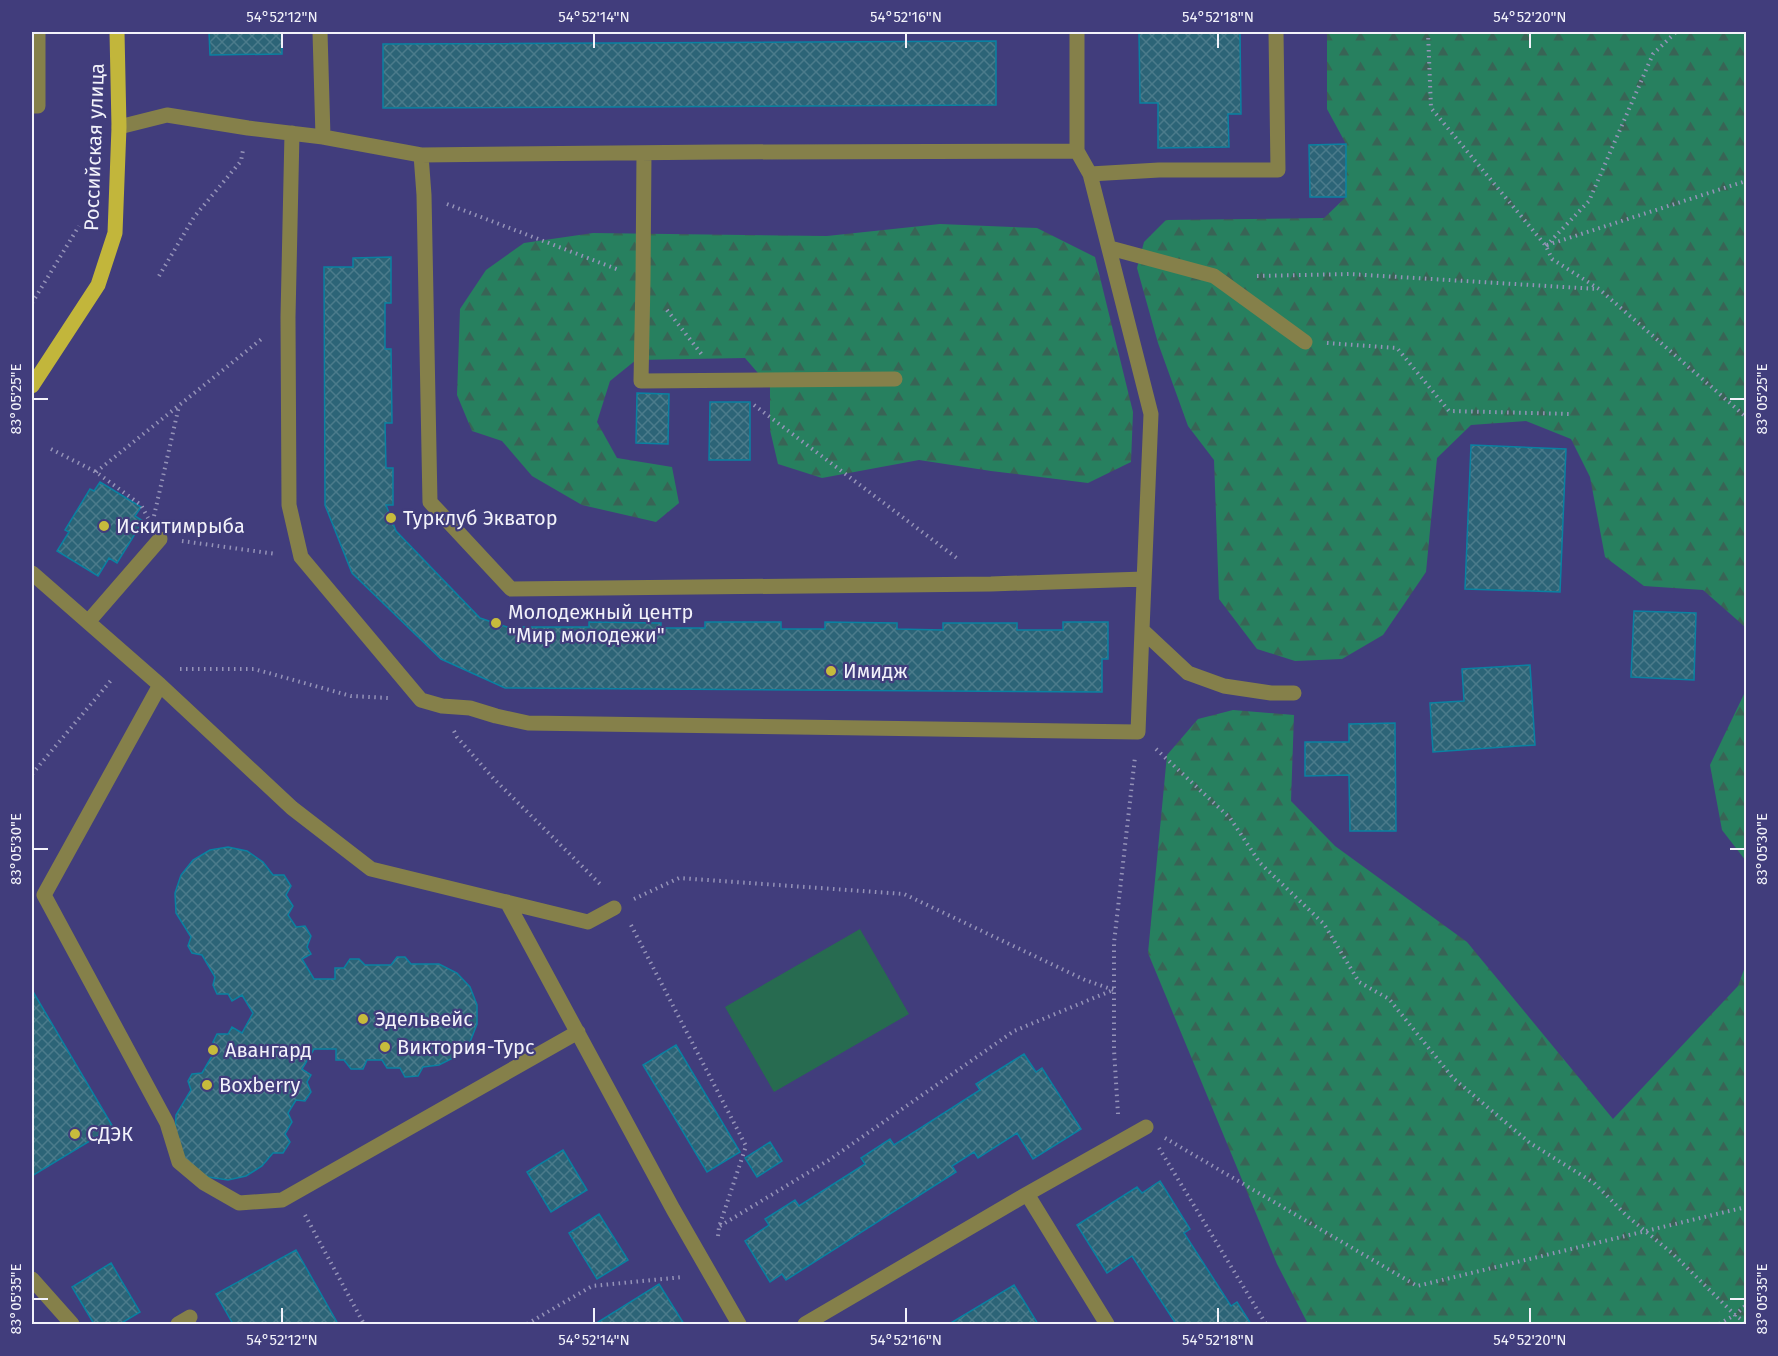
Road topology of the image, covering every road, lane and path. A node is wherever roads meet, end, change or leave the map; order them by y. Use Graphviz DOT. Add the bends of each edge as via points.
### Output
graph roads {
  1 [pos="38,32"];
  2 [pos="117,32"];
  3 [pos="320,32"];
  4 [pos="1077,32"];
  5 [pos="1276,32"];
  6 [pos="1428,32"];
  7 [pos="1676,32"];
  8 [pos="32,106"];
  9 [pos="119,127"];
  10 [pos="248,128"];
  11 [pos="292,134"];
  12 [pos="323,137"];
  13 [pos="1077,151"];
  14 [pos="644,153"];
  15 [pos="421,155"];
  16 [pos="1090,174"];
  17 [pos="1746,182"];
  18 [pos="79,226"];
  19 [pos="1546,246"];
  20 [pos="1110,248"];
  21 [pos="159,276"];
  22 [pos="1214,276"];
  23 [pos="1599,289"];
  24 [pos="32,303"];
  25 [pos="288,317"];
  26 [pos="1305,342"];
  27 [pos="895,380"];
  28 [pos="32,386"];
  29 [pos="179,406"];
  30 [pos="1572,414"];
  31 [pos="1746,417"];
  32 [pos="96,472"];
  33 [pos="156,532"];
  34 [pos="32,573"];
  35 [pos="1144,579"];
  36 [pos="88,622"];
  37 [pos="1142,630"];
  38 [pos="129,659"];
  39 [pos="179,669"];
  40 [pos="160,685"];
  41 [pos="1294,693"];
  42 [pos="422,700"];
  43 [pos="442,706"];
  44 [pos="1138,732"];
  45 [pos="32,774"];
  46 [pos="507,902"];
  47 [pos="617,906"];
  48 [pos="1114,990"];
  49 [pos="578,1032"];
  50 [pos="1146,1127"];
  51 [pos="1119,1142"];
  52 [pos="293,1193"];
  53 [pos="1027,1194"];
  54 [pos="1746,1207"];
  55 [pos="719,1227"];
  56 [pos="1646,1231"];
  57 [pos="711,1275"];
  58 [pos="32,1279"];
  59 [pos="1746,1305"];
  60 [pos="1735,1315"];
  61 [pos="1746,1323"];
  62 [pos="72,1324"];
  63 [pos="364,1324"];
  64 [pos="527,1324"];
  65 [pos="739,1324"];
  66 [pos="805,1324"];
  67 [pos="1107,1324"];
  68 [pos="1266,1324"];
  69 [pos="1719,1324"];
  1 -- 8 [label="street" via="38,106"];
  2 -- 9 [label="main road, Российская улица"];
  3 -- 12 [label="street"];
  4 -- 13 [label="street"];
  5 -- 16 [label="street" via="1278,170"];
  6 -- 19 [label="path" via="1431,108"];
  7 -- 19 [label="path" via="1653,54 1588,201"];
  9 -- 10 [label="street" via="167,115"];
  9 -- 28 [label="main road, Российская улица" via="115,233 98,285"];
  10 -- 11 [label="street"];
  10 -- 21 [label="path" via="240,161 194,217"];
  11 -- 12 [label="street"];
  11 -- 25 [label="street"];
  12 -- 15 [label="street"];
  13 -- 14 [label="street"];
  13 -- 16 [label="street"];
  14 -- 15 [label="street"];
  14 -- 27 [label="street" via="641,381"];
  15 -- 35 [label="street" via="430,502 511,590"];
  16 -- 20 [label="street"];
  17 -- 19 [label="path"];
  18 -- 24 [label="path"];
  19 -- 23 [label="path" via="1552,259"];
  20 -- 22 [label="street"];
  20 -- 35 [label="street" via="1151,414"];
  22 -- 23 [label="path" via="1349,274"];
  22 -- 26 [label="street"];
  23 -- 31 [label="path"];
  25 -- 29 [label="path"];
  25 -- 42 [label="street" via="289,505 301,557"];
  26 -- 30 [label="path" via="1397,348 1449,411"];
  29 -- 32 [label="path"];
  29 -- 33 [label="path"];
  33 -- 36 [label="street"];
  34 -- 36 [label="street"];
  35 -- 37 [label="street"];
  36 -- 38 [label="street"];
  37 -- 41 [label="street" via="1188,673 1224,686"];
  37 -- 44 [label="street"];
  38 -- 40 [label="street"];
  38 -- 45 [label="path"];
  39 -- 42 [label="path" via="254,669 351,696"];
  40 -- 46 [label="street" via="292,808 371,869"];
  40 -- 52 [label="street" via="44,895 167,1124 179,1162 204,1183 239,1203 282,1200"];
  42 -- 43 [label="street"];
  43 -- 44 [label="street" via="470,708 528,723"];
  43 -- 47 [label="path" via="457,736 494,779"];
  44 -- 48 [label="path" via="1114,943"];
  44 -- 56 [label="path" via="1230,818 1260,863 1324,924 1359,982 1389,999 1453,1078 1530,1143 1594,1184"];
  46 -- 47 [label="street" via="588,922"];
  46 -- 49 [label="street"];
  47 -- 48 [label="path" via="679,878 904,894 1084,980"];
  47 -- 55 [label="path" via="746,1146"];
  48 -- 51 [label="path"];
  48 -- 55 [label="path" via="1014,1031 829,1160"];
  49 -- 52 [label="street"];
  49 -- 57 [label="street"];
  50 -- 51 [label="street"];
  50 -- 56 [label="path" via="1417,1286"];
  50 -- 68 [label="path"];
  51 -- 53 [label="street"];
  52 -- 63 [label="path"];
  53 -- 66 [label="street"];
  53 -- 67 [label="street"];
  54 -- 56 [label="path"];
  55 -- 57 [label="path"];
  56 -- 60 [label="path"];
  57 -- 64 [label="path" via="592,1286"];
  57 -- 65 [label="street"];
  58 -- 62 [label="street"];
  59 -- 60 [label="path"];
  60 -- 61 [label="path"];
  60 -- 69 [label="path"];
}
